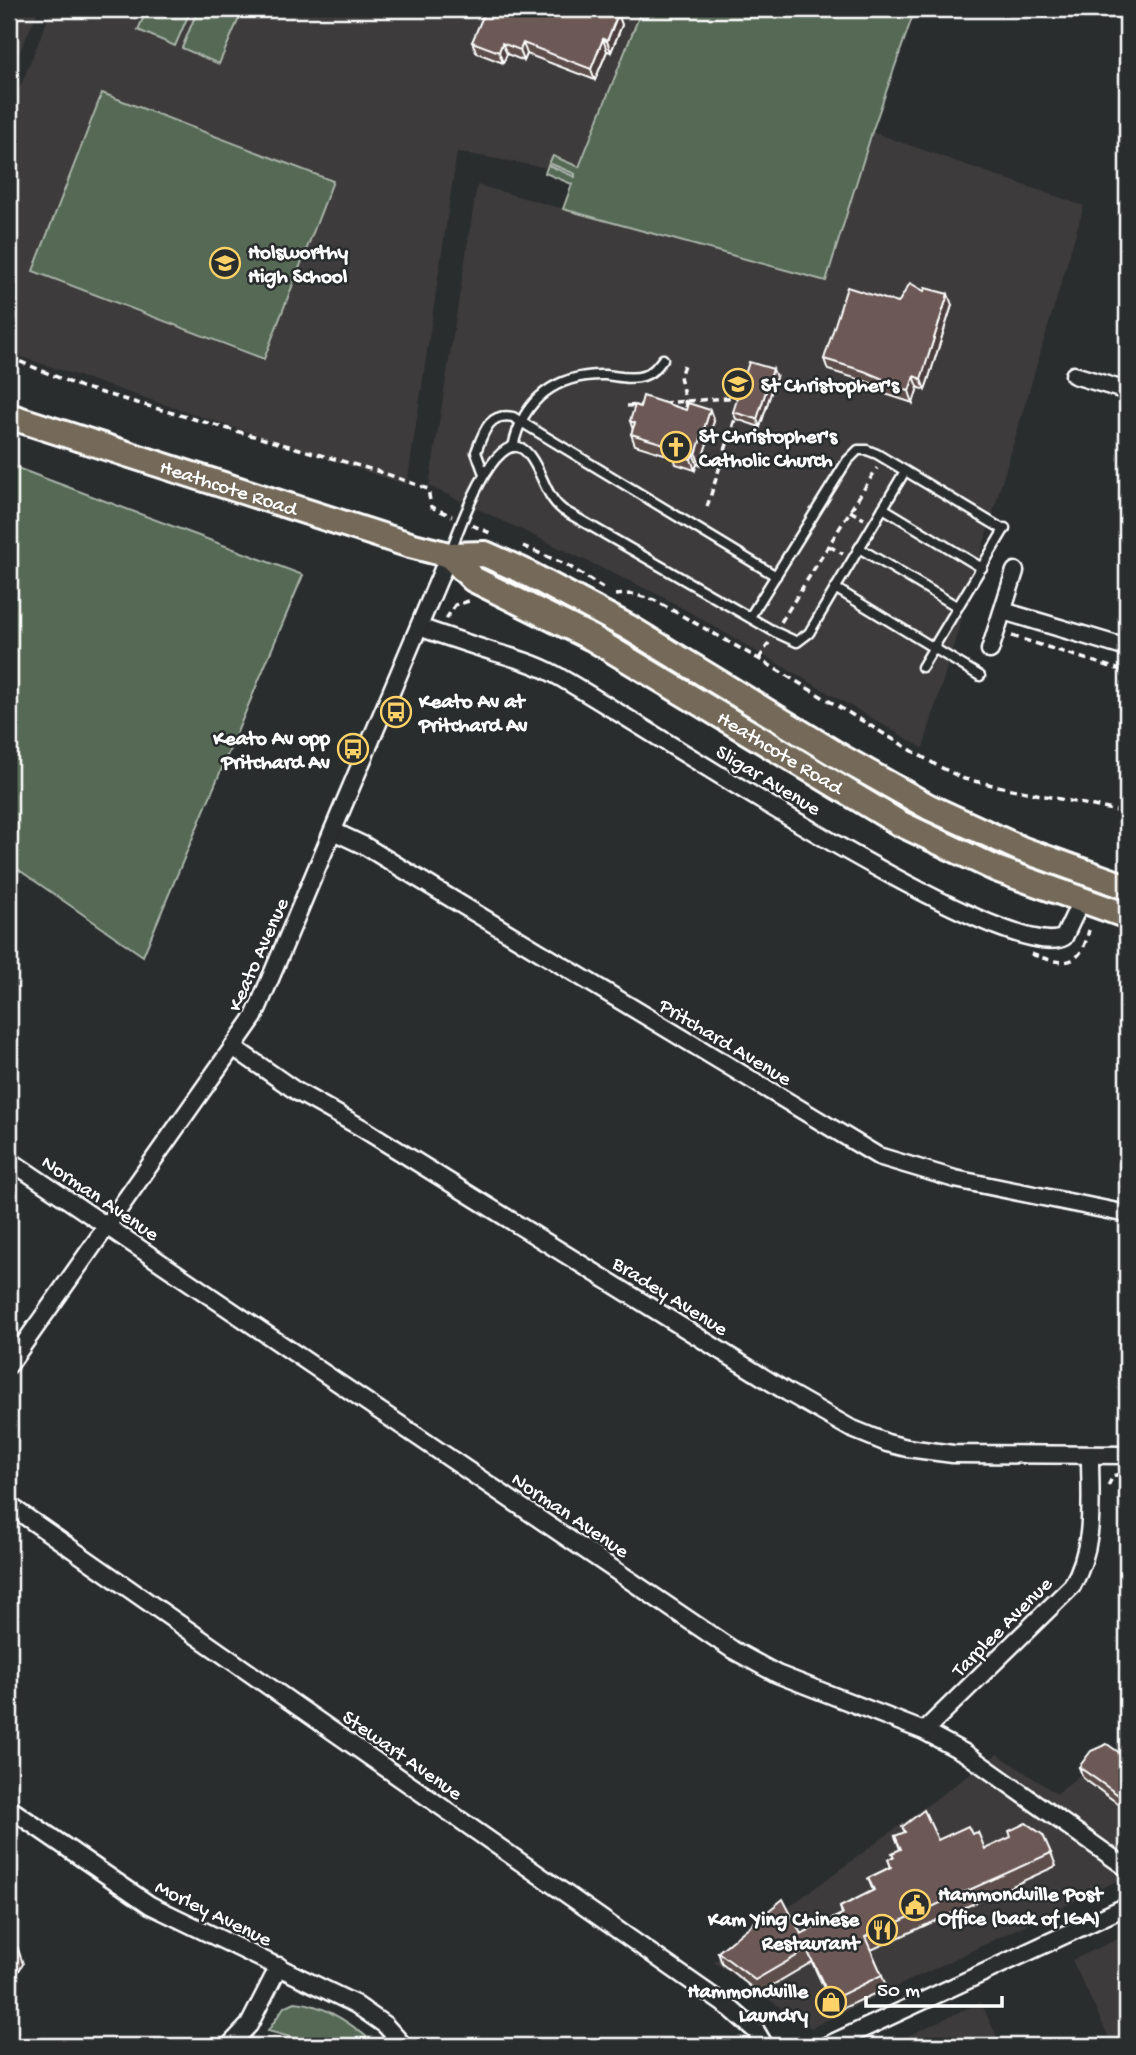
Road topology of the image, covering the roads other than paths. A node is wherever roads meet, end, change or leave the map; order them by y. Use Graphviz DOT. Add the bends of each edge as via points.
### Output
graph roads {
  1 [pos="663,359"];
  2 [pos="1074,375"];
  3 [pos="1127,391"];
  4 [pos="9,416"];
  5 [pos="521,422"];
  6 [pos="513,447"];
  7 [pos="905,471"];
  8 [pos="484,474"];
  9 [pos="883,508"];
  10 [pos="859,548"];
  11 [pos="449,555"];
  12 [pos="982,568"];
  13 [pos="1015,571"];
  14 [pos="776,576"];
  15 [pos="835,587"];
  16 [pos="958,607"];
  17 [pos="1003,611"];
  18 [pos="750,617"];
  19 [pos="419,627"];
  20 [pos="934,648"];
  21 [pos="1127,648"];
  22 [pos="990,650"];
  23 [pos="922,667"];
  24 [pos="980,676"];
  25 [pos="333,831"];
  26 [pos="1127,887"];
  27 [pos="1081,901"];
  28 [pos="1127,916"];
  29 [pos="233,1047"];
  30 [pos="9,1160"];
  31 [pos="1127,1214"];
  32 [pos="106,1226"];
  33 [pos="9,1365"];
  34 [pos="1090,1455"];
  35 [pos="1127,1455"];
  36 [pos="9,1505"];
  37 [pos="924,1731"];
  38 [pos="9,1808"];
  39 [pos="1127,1868"];
  40 [pos="1127,1906"];
  41 [pos="279,1966"];
  42 [pos="229,2046"];
  43 [pos="404,2046"];
  44 [pos="765,2046"];
  45 [pos="826,2046"];
  1 -- 5 [label="lane" via="653,371 639,377 600,375 561,382 537,398"];
  2 -- 3 [label="street"];
  4 -- 11 [label="main road, Heathcote Road"];
  5 -- 6 [label="lane"];
  5 -- 8 [label="lane" via="504,415 490,422 476,452"];
  5 -- 14 [label="lane"];
  6 -- 8 [label="lane" via="500,454"];
  6 -- 18 [label="lane" via="530,456 548,493 563,510"];
  7 -- 9 [label="lane"];
  7 -- 12 [label="lane" via="1005,528"];
  7 -- 14 [label="lane" via="862,450 851,456"];
  8 -- 11 [label="lane"];
  9 -- 10 [label="lane"];
  9 -- 12 [label="lane"];
  10 -- 15 [label="lane"];
  10 -- 16 [label="lane"];
  11 -- 19 [label="street, Keato Avenue"];
  11 -- 26 [label="main road, Heathcote Road" via="485,554 548,583 929,807 1021,849"];
  11 -- 27 [label="main road, Heathcote Road" via="473,579 592,639 873,809 967,856"];
  12 -- 16 [label="lane"];
  13 -- 17 [label="street"];
  14 -- 18 [label="lane"];
  15 -- 18 [label="lane" via="805,637 793,641"];
  15 -- 20 [label="lane"];
  16 -- 20 [label="lane"];
  17 -- 21 [label="street"];
  17 -- 22 [label="street"];
  19 -- 25 [label="street, Keato Avenue"];
  19 -- 27 [label="street, Sligar Avenue" via="553,673 857,857 975,916 1055,941 1064,937"];
  20 -- 23 [label="lane"];
  20 -- 24 [label="lane"];
  25 -- 29 [label="street, Keato Avenue" via="260,1004"];
  25 -- 31 [label="street, Pritchard Avenue" via="365,846 878,1156 955,1179"];
  27 -- 28 [label="main road, Heathcote Road"];
  29 -- 32 [label="street, Keato Avenue"];
  29 -- 34 [label="street, Bradey Avenue" via="296,1091 850,1428 887,1443 953,1454"];
  30 -- 32 [label="street, Norman Avenue"];
  32 -- 33 [label="street, Keato Avenue"];
  32 -- 37 [label="street, Norman Avenue" via="733,1650 777,1674"];
  34 -- 35 [label="street, Bradey Avenue"];
  34 -- 37 [label="street, Tarplee Avenue" via="1089,1544 1072,1586"];
  36 -- 44 [label="street, Stewart Avenue" via="731,2009 756,2031"];
  37 -- 39 [label="street, Norman Avenue" via="965,1753"];
  38 -- 41 [label="street, Morley Avenue" via="150,1905"];
  40 -- 45 [label="street"];
  41 -- 42 [label="street" via="249,2025"];
  41 -- 43 [label="street, Morley Avenue" via="372,2014"];
}
